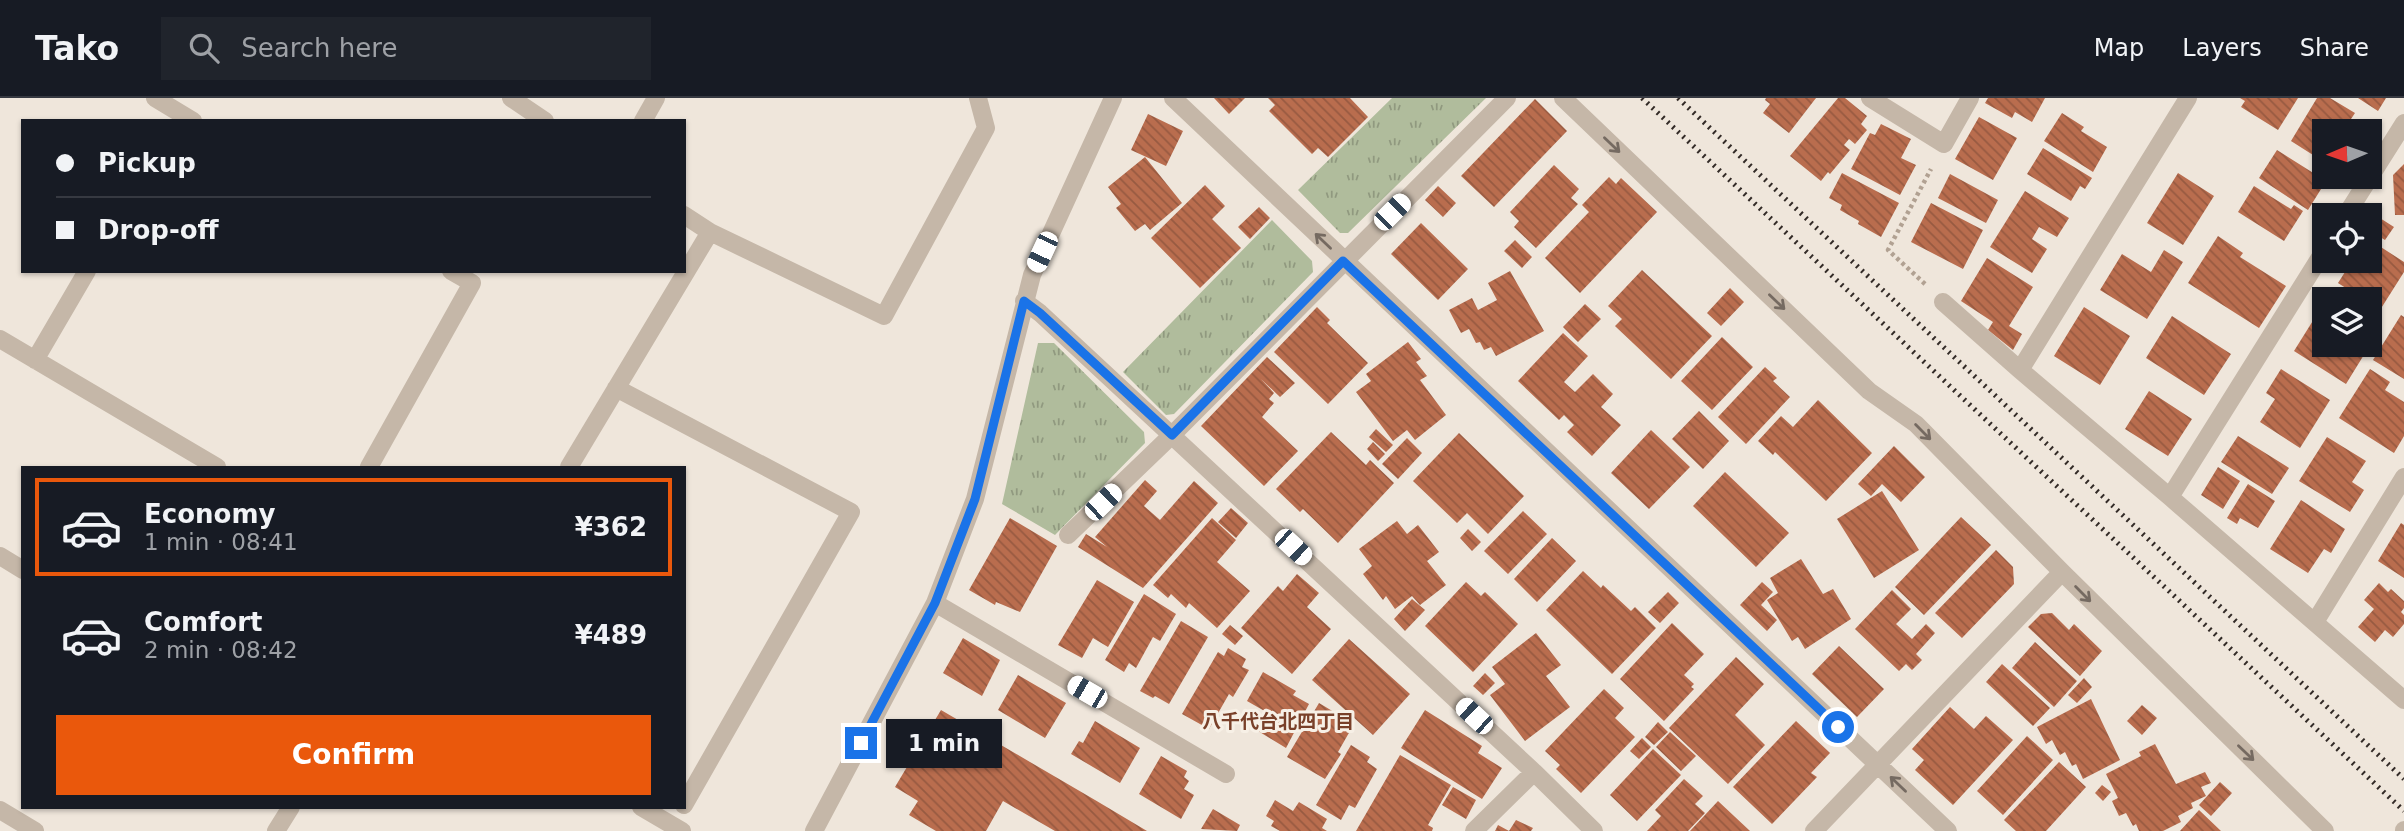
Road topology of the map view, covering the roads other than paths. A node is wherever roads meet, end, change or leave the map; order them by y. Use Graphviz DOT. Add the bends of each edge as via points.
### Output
graph roads {
  1 [pos="155,98"];
  2 [pos="510,98"];
  3 [pos="656,98"];
  4 [pos="978,98"];
  5 [pos="1113,98"];
  6 [pos="1173,98"];
  7 [pos="1507,98"];
  8 [pos="1563,98"];
  9 [pos="1870,98"];
  10 [pos="1970,98"];
  11 [pos="2188,98"];
  12 [pos="182,118"];
  13 [pos="542,119"];
  14 [pos="644,119"];
  15 [pos="2404,123"];
  16 [pos="2354,203"];
  17 [pos="686,216"];
  18 [pos="710,232"];
  19 [pos="1343,261"];
  20 [pos="2312,270"];
  21 [pos="686,272"];
  22 [pos="86,273"];
  23 [pos="455,273"];
  24 [pos="685,273"];
  25 [pos="1024,301"];
  26 [pos="1943,302"];
  27 [pos="0,339"];
  28 [pos="35,360"];
  29 [pos="2020,370"];
  30 [pos="616,388"];
  31 [pos="1172,435"];
  32 [pos="215,466"];
  33 [pos="370,466"];
  34 [pos="570,466"];
  35 [pos="2404,477"];
  36 [pos="2170,496"];
  37 [pos="1068,535"];
  38 [pos="0,556"];
  39 [pos="21,569"];
  40 [pos="2062,572"];
  41 [pos="935,603"];
  42 [pos="2315,622"];
  43 [pos="2404,700"];
  44 [pos="1878,764"];
  45 [pos="1534,772"];
  46 [pos="1226,774"];
  47 [pos="686,802"];
  48 [pos="290,809"];
  49 [pos="644,809"];
  50 [pos="683,809"];
  51 [pos="0,810"];
  52 [pos="677,828"];
  53 [pos="34,831"];
  54 [pos="276,831"];
  55 [pos="814,831"];
  56 [pos="1474,831"];
  57 [pos="1594,831"];
  58 [pos="1814,831"];
  59 [pos="1948,831"];
  60 [pos="2325,831"];
  1 -- 12 [label="street"];
  2 -- 13 [label="street"];
  3 -- 14 [label="street"];
  4 -- 18 [label="street" via="986,128 884,316"];
  5 -- 25 [label="street"];
  19 -- 6 [label="street, one-way"];
  7 -- 19 [label="street"];
  8 -- 40 [label="street, one-way" via="1869,391 1916,424"];
  9 -- 10 [label="street" via="1944,144"];
  11 -- 29 [label="street"];
  15 -- 16 [label="street"];
  17 -- 18 [label="street"];
  18 -- 21 [label="street"];
  19 -- 31 [label="street"];
  19 -- 44 [label="street"];
  20 -- 36 [label="street"];
  22 -- 28 [label="street"];
  23 -- 33 [label="street" via="472,283"];
  24 -- 30 [label="street"];
  25 -- 31 [label="street"];
  25 -- 41 [label="street" via="975,499"];
  26 -- 29 [label="street"];
  27 -- 28 [label="street"];
  28 -- 32 [label="street"];
  29 -- 36 [label="street"];
  30 -- 34 [label="street"];
  30 -- 47 [label="street" via="851,512"];
  31 -- 37 [label="street"];
  31 -- 45 [label="street"];
  35 -- 42 [label="street"];
  36 -- 42 [label="street"];
  38 -- 39 [label="street"];
  40 -- 44 [label="street"];
  40 -- 60 [label="street, one-way"];
  41 -- 46 [label="street"];
  41 -- 55 [label="street"];
  42 -- 43 [label="street"];
  44 -- 58 [label="street"];
  59 -- 44 [label="street, one-way"];
  45 -- 56 [label="street"];
  45 -- 57 [label="street"];
  48 -- 54 [label="street"];
  49 -- 52 [label="street"];
  50 -- 52 [label="street"];
  51 -- 53 [label="street"];
}
